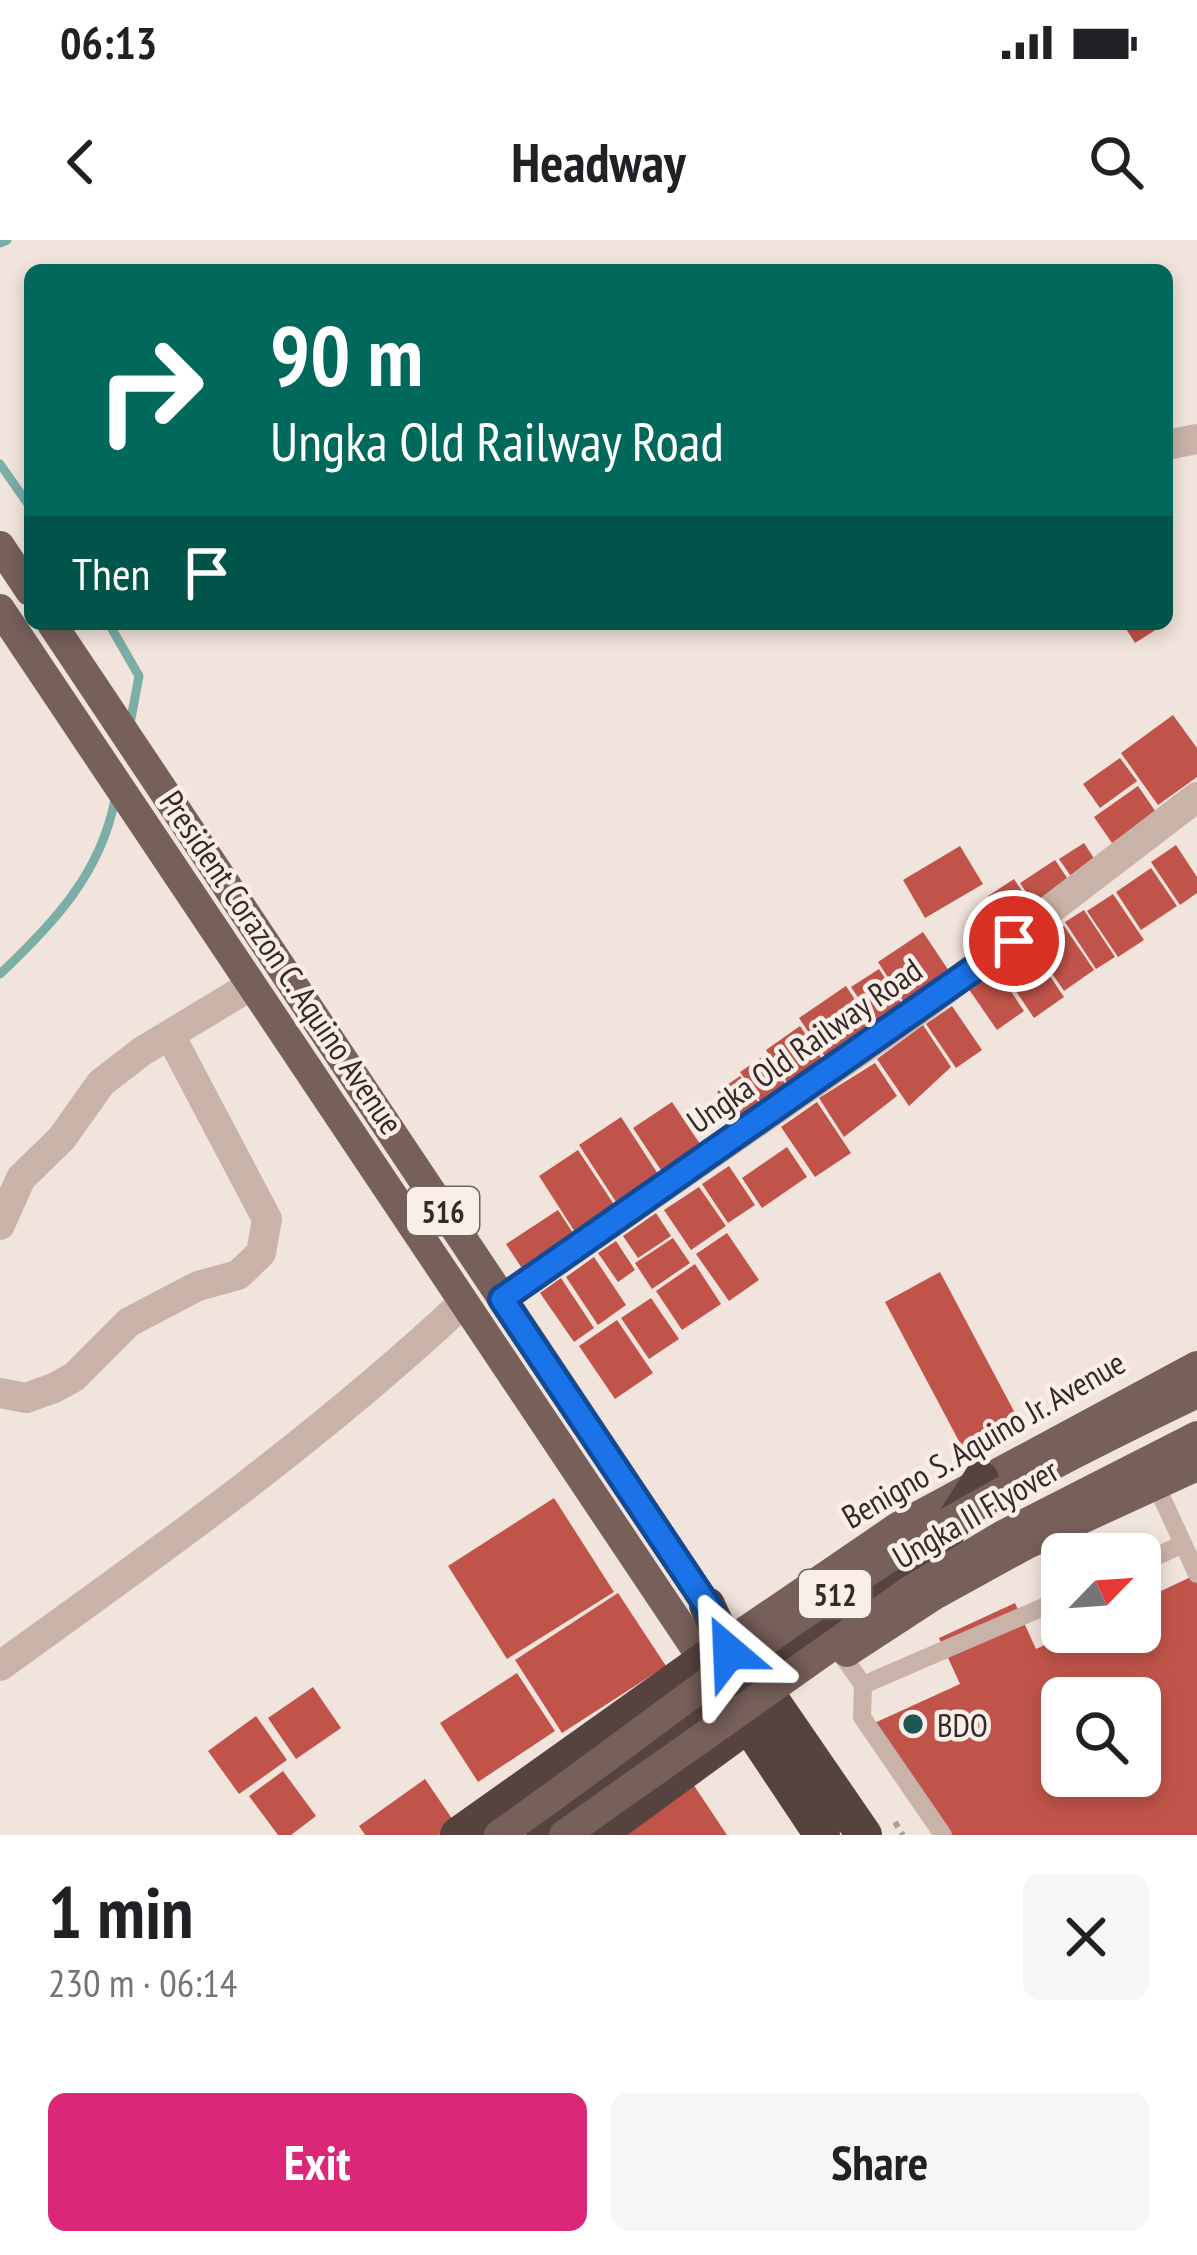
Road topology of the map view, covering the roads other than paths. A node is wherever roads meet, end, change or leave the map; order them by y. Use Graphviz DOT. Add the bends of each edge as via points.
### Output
graph roads {
  1 [pos="0,547"];
  2 [pos="24,582"];
  3 [pos="0,609"];
  4 [pos="56,630"];
  5 [pos="1197,797"];
  6 [pos="250,986"];
  7 [pos="172,1037"];
  8 [pos="0,1225"];
  9 [pos="502,1299"];
  10 [pos="464,1304"];
  11 [pos="1197,1366"];
  12 [pos="0,1393"];
  13 [pos="1197,1393"];
  14 [pos="1197,1436"];
  15 [pos="1197,1466"];
  16 [pos="981,1478"];
  17 [pos="1156,1485"];
  18 [pos="1183,1544"];
  19 [pos="1161,1554"];
  20 [pos="1196,1574"];
  21 [pos="707,1605"];
  22 [pos="1041,1608"];
  23 [pos="842,1655"];
  24 [pos="0,1666"];
  25 [pos="863,1685"];
  26 [pos="742,1687"];
  27 [pos="458,1835"];
  28 [pos="499,1835"];
  29 [pos="544,1835"];
  30 [pos="564,1835"];
  31 [pos="597,1835"];
  32 [pos="822,1835"];
  33 [pos="864,1835"];
  34 [pos="943,1835"];
  1 -- 2 [label="main road"];
  3 -- 6 [label="main road, President Corazon C. Aquino Avenue / 516"];
  4 -- 9 [label="main road, President Corazon C. Aquino Avenue / 516"];
  5 -- 9 [label="street, Ungka Old Railway Road" via="959,981"];
  6 -- 7 [label="street"];
  6 -- 10 [label="main road, President Corazon C. Aquino Avenue / 516"];
  7 -- 8 [label="street" via="101,1083 21,1178"];
  7 -- 12 [label="street" via="267,1219 261,1253 238,1274 129,1322 54,1388 26,1398"];
  9 -- 21 [label="main road, President Corazon C. Aquino Avenue / 516"];
  10 -- 24 [label="street" via="191,1531"];
  10 -- 26 [label="main road, President Corazon C. Aquino Avenue / 516"];
  11 -- 16 [label="main road, Benigno S. Aquino Jr. Avenue"];
  13 -- 28 [label="main road, Ungka II Flyover / 512, bridge" via="890,1557"];
  14 -- 30 [label="main road, Ungka II Flyover / 512, bridge" via="911,1590"];
  15 -- 17 [label="main road, 512"];
  16 -- 26 [label="highway" via="919,1564"];
  17 -- 18 [label="lane"];
  17 -- 23 [label="main road, 512" via="1009,1554"];
  18 -- 19 [label="lane"];
  18 -- 20 [label="lane"];
  21 -- 26 [label="highway"];
  22 -- 25 [label="lane"];
  23 -- 25 [label="lane"];
  23 -- 26 [label="main road, 512"];
  25 -- 34 [label="lane" via="862,1717"];
  26 -- 27 [label="highway, 512"];
  26 -- 29 [label="highway"];
  26 -- 31 [label="highway, 512"];
  26 -- 32 [label="highway, President Corazon C. Aquino Avenue / 516"];
  26 -- 33 [label="highway, President Corazon C. Aquino Avenue / 516"];
}
